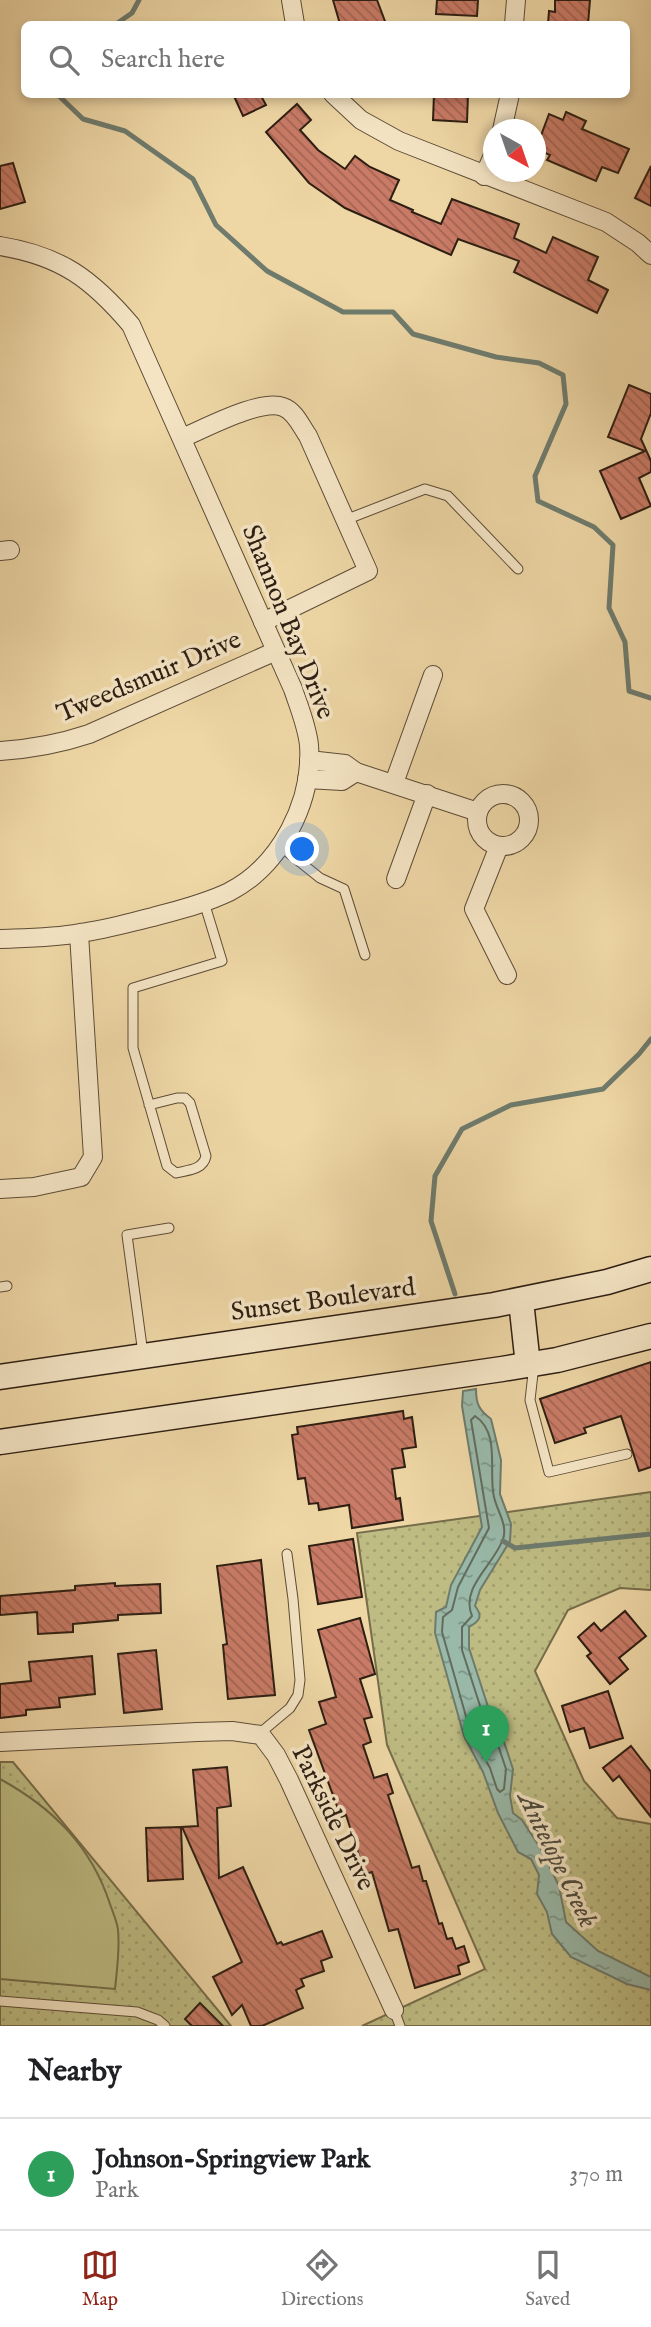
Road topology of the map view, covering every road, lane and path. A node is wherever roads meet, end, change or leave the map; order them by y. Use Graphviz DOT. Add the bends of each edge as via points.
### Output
graph roads {
  1 [pos="291,0"];
  2 [pos="516,0"];
  3 [pos="294,21"];
  4 [pos="514,21"];
  5 [pos="337,98"];
  6 [pos="509,98"];
  7 [pos="504,119"];
  8 [pos="483,176"];
  9 [pos="500,182"];
  10 [pos="0,246"];
  11 [pos="651,255"];
  12 [pos="182,438"];
  13 [pos="345,520"];
  14 [pos="518,569"];
  15 [pos="263,622"];
  16 [pos="276,651"];
  17 [pos="433,675"];
  18 [pos="0,751"];
  19 [pos="309,760"];
  20 [pos="356,772"];
  21 [pos="307,779"];
  22 [pos="394,783"];
  23 [pos="427,794"];
  24 [pos="478,812"];
  25 [pos="280,846"];
  26 [pos="499,846"];
  27 [pos="396,879"];
  28 [pos="204,902"];
  29 [pos="79,934"];
  30 [pos="0,939"];
  31 [pos="365,955"];
  32 [pos="507,975"];
  33 [pos="149,1105"];
  34 [pos="0,1189"];
  35 [pos="169,1228"];
  36 [pos="651,1269"];
  37 [pos="521,1301"];
  38 [pos="651,1336"];
  39 [pos="144,1356"];
  40 [pos="531,1364"];
  41 [pos="0,1377"];
  42 [pos="0,1442"];
  43 [pos="627,1454"];
  44 [pos="287,1554"];
  45 [pos="259,1734"];
  46 [pos="0,1742"];
  47 [pos="0,2001"];
  48 [pos="397,2018"];
  49 [pos="165,2026"];
  1 -- 3 [label="street"];
  2 -- 4 [label="street"];
  5 -- 8 [label="street" via="361,120 398,141"];
  6 -- 7 [label="street"];
  9 -- 11 [label="street" via="606,222"];
  10 -- 12 [label="street, Shannon Bay Drive" via="58,263 86,278 110,301 131,325"];
  12 -- 13 [label="street" via="260,406 282,406 308,436"];
  12 -- 15 [label="street, Shannon Bay Drive"];
  13 -- 14 [label="lane" via="425,489 448,496"];
  13 -- 15 [label="street" via="368,571"];
  15 -- 16 [label="street, Shannon Bay Drive"];
  16 -- 18 [label="street, Tweedsmuir Drive" via="89,734 58,744"];
  16 -- 19 [label="street, Shannon Bay Drive" via="304,720"];
  17 -- 22 [label="street"];
  19 -- 20 [label="street" via="345,764"];
  19 -- 21 [label="street, Shannon Bay Drive"];
  20 -- 21 [label="street" via="342,781"];
  20 -- 22 [label="street"];
  21 -- 25 [label="street, Shannon Bay Drive" via="292,826"];
  22 -- 23 [label="street"];
  23 -- 24 [label="street"];
  23 -- 27 [label="street"];
  24 -- 26 [label="street" via="480,832"];
  24 -- 26 [label="street" via="492,797 502,794 521,800 527,809 530,819 523,838"];
  25 -- 28 [label="street, Shannon Bay Drive" via="253,875"];
  25 -- 31 [label="lane" via="320,878 344,889"];
  26 -- 32 [label="street" via="474,909"];
  28 -- 29 [label="street, Shannon Bay Drive"];
  28 -- 33 [label="lane" via="222,961 133,988 133,1048"];
  29 -- 30 [label="street, Shannon Bay Drive"];
  29 -- 34 [label="street" via="93,1157 81,1177"];
  33 -- 33 [label="lane" via="171,1171 205,1163 190,1103 177,1098"];
  35 -- 39 [label="lane" via="127,1235"];
  36 -- 37 [label="main road, Sunset Boulevard"];
  37 -- 39 [label="main road, Sunset Boulevard"];
  37 -- 40 [label="main road"];
  38 -- 40 [label="main road"];
  39 -- 41 [label="main road, Sunset Boulevard"];
  40 -- 42 [label="main road"];
  40 -- 43 [label="lane" via="530,1400 549,1472"];
  44 -- 45 [label="lane" via="298,1695 290,1708"];
  45 -- 46 [label="street, Parkside Drive" via="197,1732"];
  45 -- 48 [label="street, Parkside Drive" via="289,1780"];
  47 -- 49 [label="lane" via="137,2012"];
}
